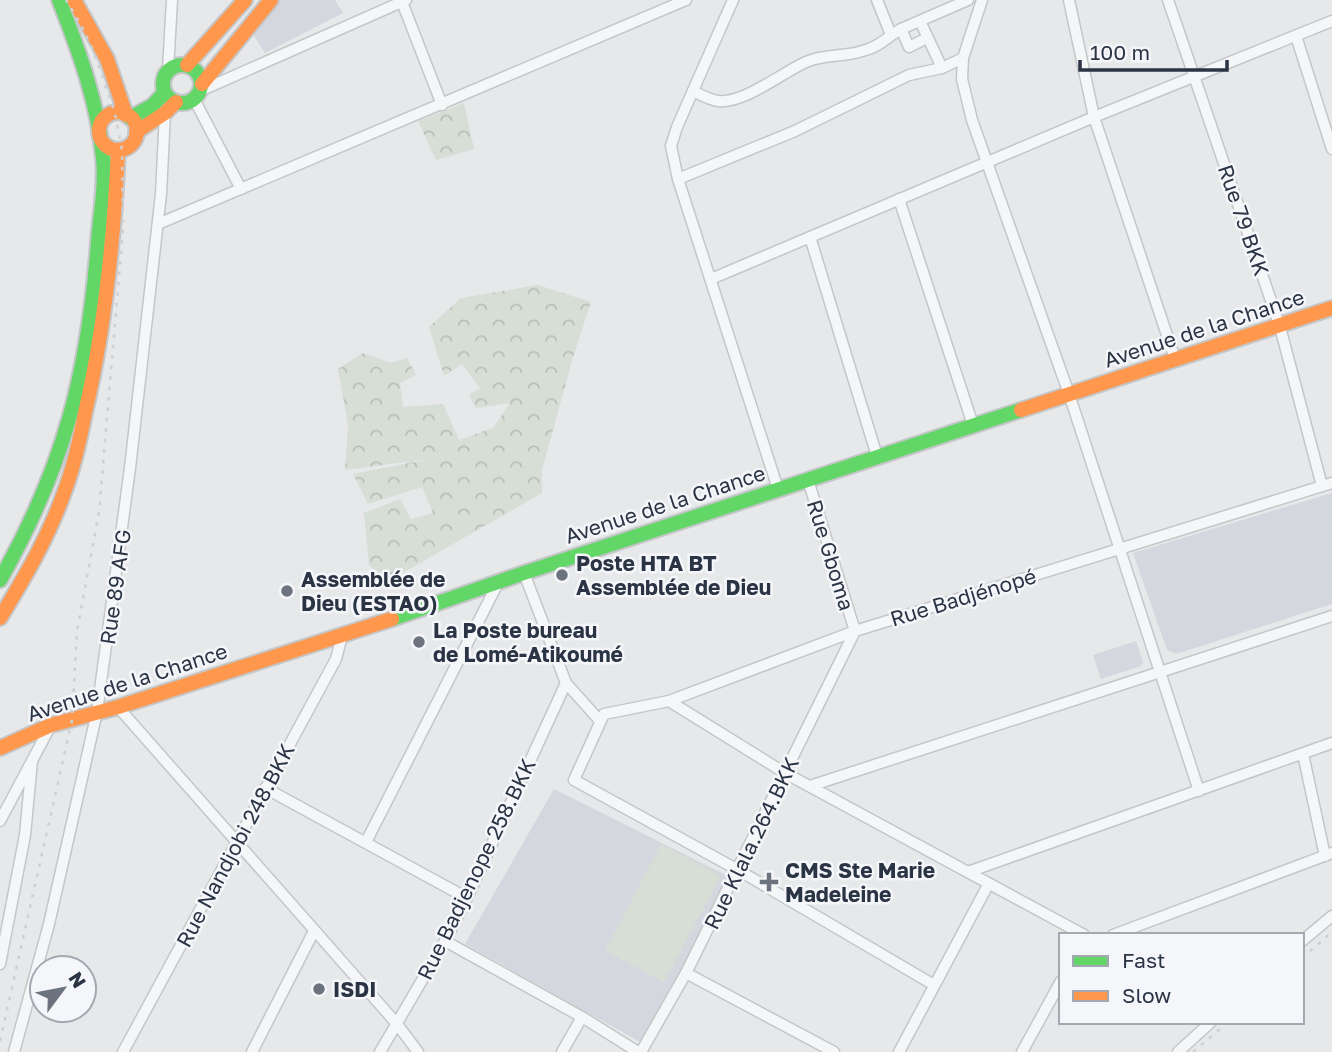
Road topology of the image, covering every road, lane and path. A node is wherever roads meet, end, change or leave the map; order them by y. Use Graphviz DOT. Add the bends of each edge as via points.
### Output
graph roads {
  1 [pos="60,0"];
  2 [pos="74,0"];
  3 [pos="172,0"];
  4 [pos="245,0"];
  5 [pos="271,0"];
  6 [pos="687,0"];
  7 [pos="733,0"];
  8 [pos="877,0"];
  9 [pos="968,0"];
  10 [pos="982,0"];
  11 [pos="1069,0"];
  12 [pos="1168,0"];
  13 [pos="404,1"];
  14 [pos="675,3"];
  15 [pos="920,21"];
  16 [pos="1332,21"];
  17 [pos="901,29"];
  18 [pos="891,35"];
  19 [pos="1296,36"];
  20 [pos="928,38"];
  21 [pos="963,58"];
  22 [pos="178,66"];
  23 [pos="942,68"];
  24 [pos="1195,77"];
  25 [pos="199,91"];
  26 [pos="693,91"];
  27 [pos="170,97"];
  28 [pos="442,105"];
  29 [pos="165,113"];
  30 [pos="128,116"];
  31 [pos="1094,117"];
  32 [pos="99,132"];
  33 [pos="136,132"];
  34 [pos="1332,149"];
  35 [pos="118,150"];
  36 [pos="987,162"];
  37 [pos="678,179"];
  38 [pos="241,189"];
  39 [pos="900,199"];
  40 [pos="158,224"];
  41 [pos="810,237"];
  42 [pos="711,279"];
  43 [pos="1332,308"];
  44 [pos="1280,327"];
  45 [pos="1175,359"];
  46 [pos="1069,394"];
  47 [pos="973,425"];
  48 [pos="877,456"];
  49 [pos="808,480"];
  50 [pos="1327,485"];
  51 [pos="778,489"];
  52 [pos="1119,548"];
  53 [pos="524,572"];
  54 [pos="0,580"];
  55 [pos="499,581"];
  56 [pos="1332,617"];
  57 [pos="0,618"];
  58 [pos="855,631"];
  59 [pos="342,636"];
  60 [pos="1159,671"];
  61 [pos="566,683"];
  62 [pos="669,701"];
  63 [pos="118,707"];
  64 [pos="97,712"];
  65 [pos="600,721"];
  66 [pos="51,725"];
  67 [pos="1332,743"];
  68 [pos="4,744"];
  69 [pos="1303,754"];
  70 [pos="32,761"];
  71 [pos="785,773"];
  72 [pos="810,786"];
  73 [pos="265,788"];
  74 [pos="1199,791"];
  75 [pos="0,821"];
  76 [pos="366,842"];
  77 [pos="236,843"];
  78 [pos="1329,855"];
  79 [pos="738,870"];
  80 [pos="968,872"];
  81 [pos="988,885"];
  82 [pos="467,898"];
  83 [pos="1332,916"];
  84 [pos="314,931"];
  85 [pos="1080,933"];
  86 [pos="1117,933"];
  87 [pos="1304,939"];
  88 [pos="445,941"];
  89 [pos="1,958"];
  90 [pos="686,973"];
  91 [pos="934,985"];
  92 [pos="1059,985"];
  93 [pos="582,1017"];
  94 [pos="397,1024"];
  95 [pos="1209,1024"];
  96 [pos="14,1052"];
  97 [pos="123,1052"];
  98 [pos="251,1052"];
  99 [pos="380,1052"];
  100 [pos="418,1052"];
  101 [pos="562,1052"];
  102 [pos="640,1052"];
  103 [pos="835,1052"];
  104 [pos="899,1052"];
  105 [pos="1021,1052"];
  106 [pos="1178,1052"];
  1 -- 32 [label="main road" via="84,65"];
  2 -- 30 [label="main road" via="107,59"];
  3 -- 22 [label="street" via="168,51"];
  4 -- 22 [label="main road"];
  5 -- 25 [label="main road"];
  6 -- 14 [label="street"];
  7 -- 26 [label="street"];
  8 -- 18 [label="street"];
  9 -- 15 [label="street"];
  10 -- 21 [label="street"];
  11 -- 31 [label="street"];
  12 -- 24 [label="street, Rue 79 BKK"];
  13 -- 25 [label="street"];
  13 -- 28 [label="street"];
  14 -- 28 [label="street"];
  15 -- 17 [label="street"];
  15 -- 20 [label="street"];
  16 -- 19 [label="street"];
  17 -- 18 [label="street"];
  17 -- 20 [label="street" via="909,47"];
  18 -- 26 [label="street" via="882,45 857,53 807,61 732,99 718,101"];
  19 -- 24 [label="street"];
  19 -- 34 [label="street"];
  20 -- 23 [label="street"];
  21 -- 23 [label="street"];
  21 -- 36 [label="street" via="962,79"];
  22 -- 25 [label="main road" via="198,73"];
  22 -- 27 [label="main road" via="163,78"];
  23 -- 37 [label="street" via="909,75 795,131"];
  24 -- 31 [label="street"];
  24 -- 44 [label="street, Rue 79 BKK"];
  25 -- 27 [label="main road" via="185,103"];
  25 -- 38 [label="street"];
  26 -- 37 [label="street" via="671,146"];
  27 -- 29 [label="main road"];
  27 -- 30 [label="main road"];
  28 -- 38 [label="street"];
  29 -- 33 [label="main road"];
  29 -- 40 [label="street, Rue 89 AFG"];
  30 -- 32 [label="main road" via="115,113 105,117"];
  30 -- 33 [label="main road"];
  31 -- 36 [label="street"];
  31 -- 45 [label="street"];
  32 -- 35 [label="main road" via="105,145"];
  32 -- 54 [label="main road" via="103,162 98,243 81,373 52,476"];
  33 -- 35 [label="main road" via="132,144"];
  35 -- 57 [label="main road" via="111,263 92,387 66,489"];
  36 -- 39 [label="street"];
  36 -- 46 [label="street"];
  37 -- 42 [label="street"];
  38 -- 40 [label="street"];
  39 -- 41 [label="street"];
  39 -- 47 [label="street"];
  40 -- 64 [label="street, Rue 89 AFG"];
  41 -- 42 [label="street"];
  41 -- 48 [label="street"];
  42 -- 51 [label="street"];
  43 -- 44 [label="main road, Avenue de la Chance"];
  44 -- 45 [label="main road, Avenue de la Chance"];
  44 -- 50 [label="street, Rue 79 BKK"];
  45 -- 46 [label="main road, Avenue de la Chance"];
  46 -- 47 [label="main road, Avenue de la Chance"];
  46 -- 52 [label="street"];
  47 -- 48 [label="main road, Avenue de la Chance"];
  48 -- 49 [label="main road, Avenue de la Chance"];
  49 -- 51 [label="main road, Avenue de la Chance"];
  49 -- 58 [label="street, Rue Gboma"];
  50 -- 52 [label="street, Rue Badjénopé"];
  51 -- 53 [label="main road, Avenue de la Chance"];
  52 -- 58 [label="street, Rue Badjénopé"];
  52 -- 60 [label="street"];
  53 -- 55 [label="main road, Avenue de la Chance"];
  53 -- 61 [label="street"];
  55 -- 59 [label="main road, Avenue de la Chance"];
  55 -- 76 [label="street"];
  56 -- 60 [label="street"];
  58 -- 62 [label="street, Rue Badjénopé"];
  58 -- 71 [label="street, Rue Klala.264.BKK"];
  59 -- 63 [label="main road, Avenue de la Chance"];
  59 -- 73 [label="street, Rue Nandjobi 248.BKK" via="336,659"];
  60 -- 72 [label="street"];
  60 -- 74 [label="street"];
  61 -- 65 [label="street"];
  61 -- 82 [label="street, Rue Badjenope 258.BKK"];
  62 -- 65 [label="street, Rue Badjénopé" via="604,714"];
  62 -- 71 [label="street"];
  63 -- 64 [label="main road, Avenue de la Chance"];
  63 -- 77 [label="street"];
  64 -- 66 [label="main road, Avenue de la Chance"];
  64 -- 96 [label="street, Rue 89 AFG" via="49,924"];
  65 -- 79 [label="street" via="574,780"];
  66 -- 68 [label="main road, Avenue de la Chance"];
  66 -- 70 [label="street"];
  67 -- 69 [label="street"];
  69 -- 74 [label="street"];
  69 -- 78 [label="street"];
  70 -- 75 [label="street"];
  70 -- 89 [label="street" via="25,835"];
  71 -- 72 [label="street"];
  71 -- 79 [label="street, Rue Klala.264.BKK"];
  72 -- 80 [label="street"];
  73 -- 76 [label="street"];
  73 -- 77 [label="street, Rue Nandjobi 248.BKK"];
  74 -- 80 [label="street"];
  76 -- 82 [label="street"];
  77 -- 84 [label="street"];
  77 -- 97 [label="street, Rue Nandjobi 248.BKK"];
  78 -- 86 [label="street"];
  79 -- 90 [label="street, Rue Klala.264.BKK"];
  79 -- 91 [label="street"];
  80 -- 81 [label="street"];
  81 -- 85 [label="street"];
  81 -- 91 [label="street"];
  82 -- 88 [label="street, Rue Badjenope 258.BKK"];
  83 -- 87 [label="street"];
  84 -- 94 [label="street"];
  84 -- 98 [label="street"];
  88 -- 93 [label="street"];
  88 -- 94 [label="street, Rue Badjenope 258.BKK"];
  90 -- 102 [label="street, Rue Klala.264.BKK"];
  90 -- 103 [label="street"];
  91 -- 104 [label="street"];
  92 -- 105 [label="street"];
  93 -- 101 [label="street"];
  93 -- 102 [label="street"];
  94 -- 99 [label="street, Rue Badjenope 258.BKK"];
  94 -- 100 [label="street"];
  95 -- 106 [label="street"];
}
